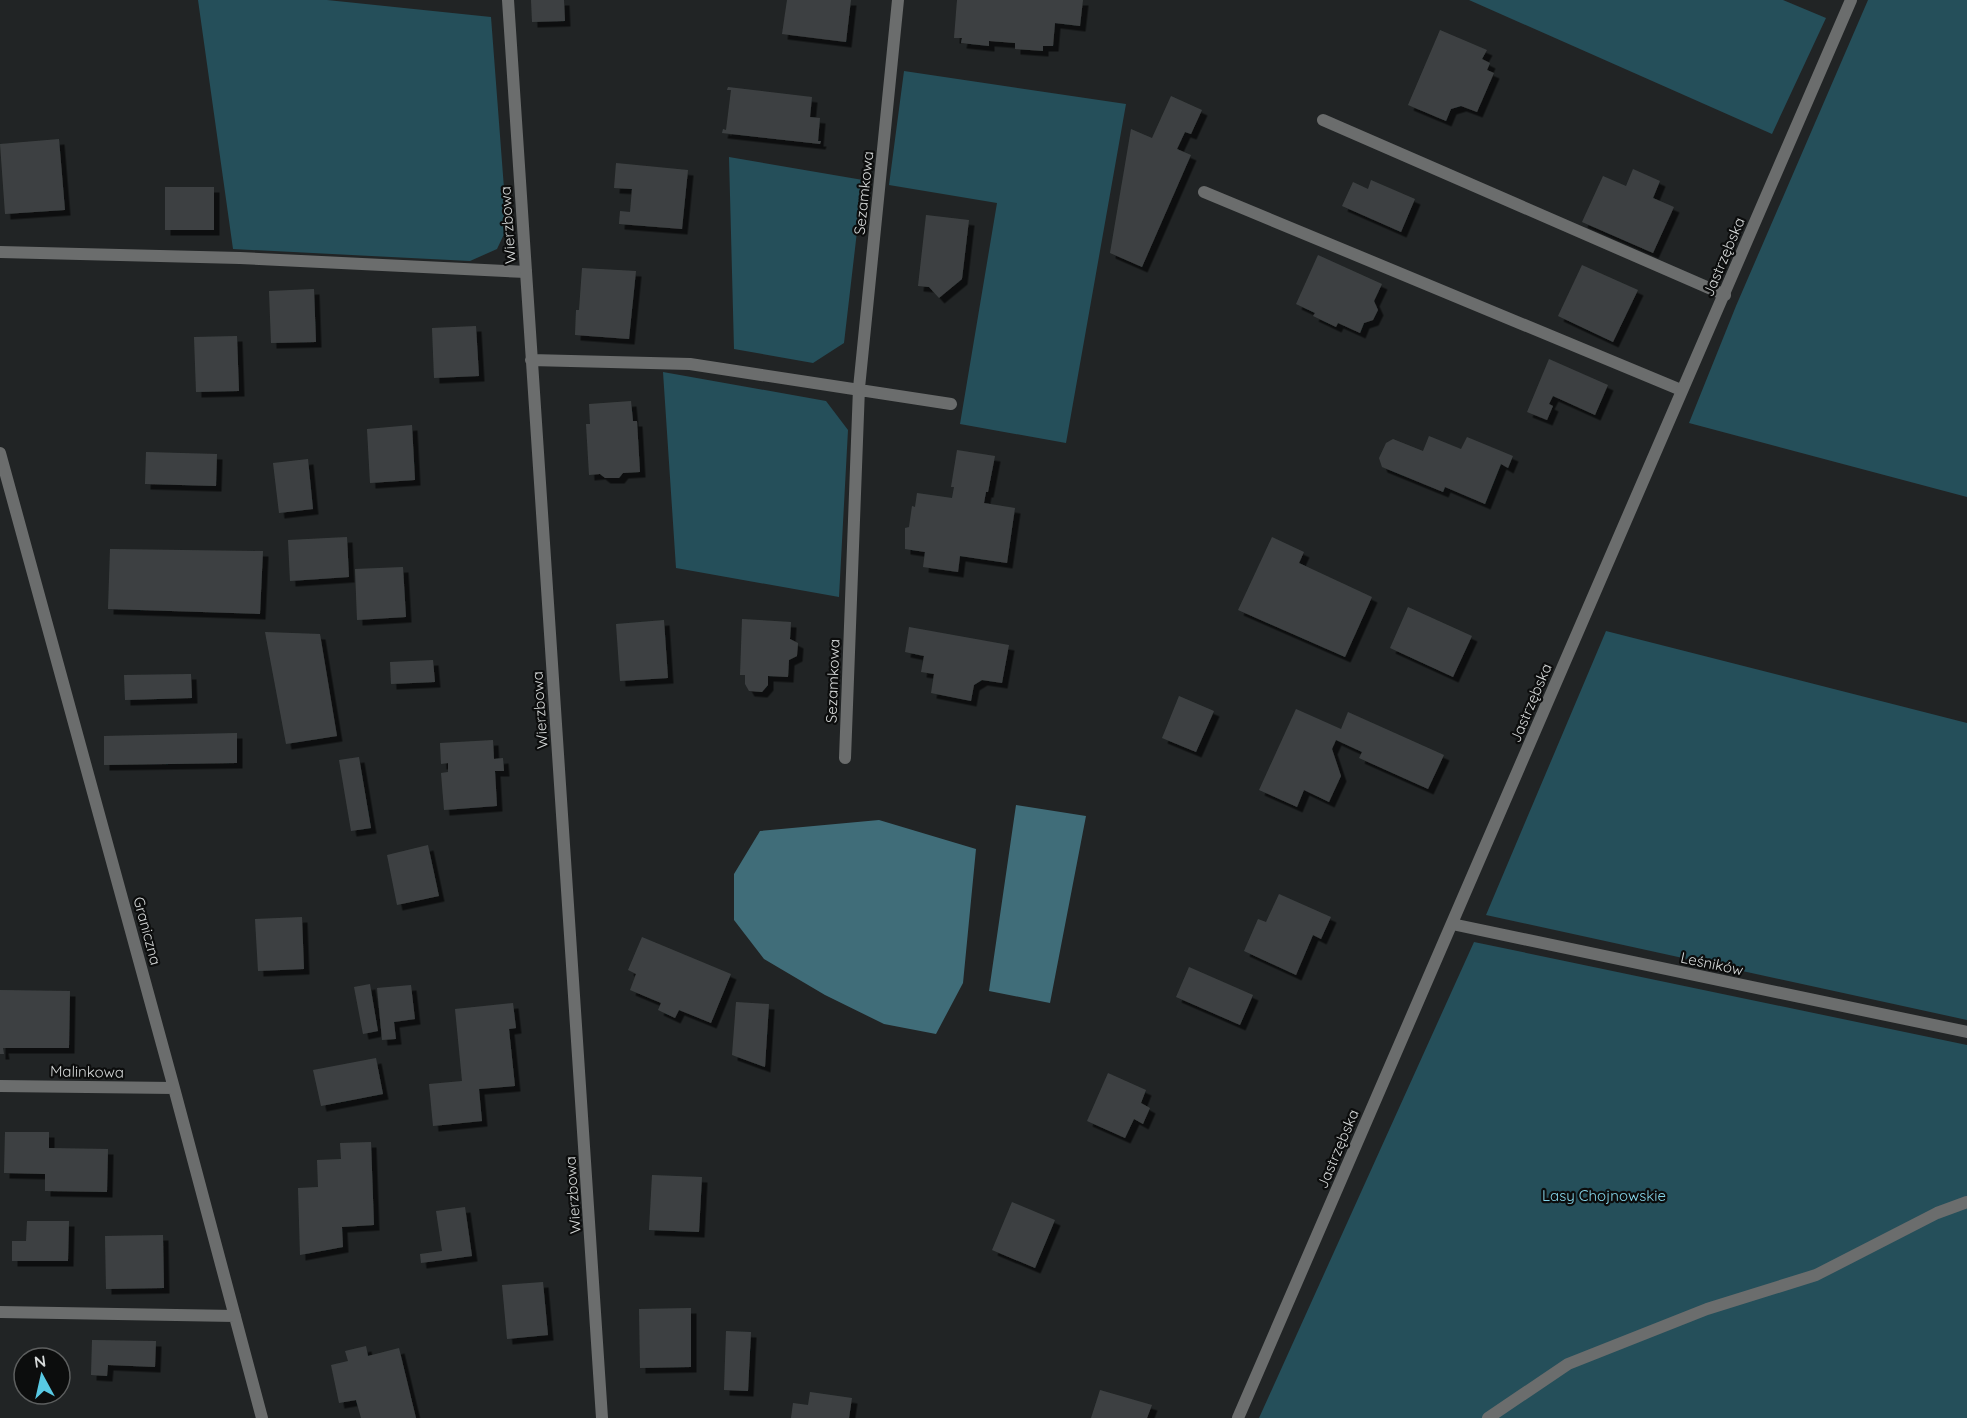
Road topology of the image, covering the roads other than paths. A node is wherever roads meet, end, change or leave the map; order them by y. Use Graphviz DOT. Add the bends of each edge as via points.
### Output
graph roads {
  1 [pos="508,0"];
  2 [pos="898,0"];
  3 [pos="1851,0"];
  4 [pos="1323,120"];
  5 [pos="1204,192"];
  6 [pos="0,252"];
  7 [pos="526,272"];
  8 [pos="1725,295"];
  9 [pos="531,360"];
  10 [pos="859,388"];
  11 [pos="1681,390"];
  12 [pos="951,404"];
  13 [pos="0,453"];
  14 [pos="845,758"];
  15 [pos="1452,924"];
  16 [pos="1967,1032"];
  17 [pos="0,1086"];
  18 [pos="174,1088"];
  19 [pos="1967,1202"];
  20 [pos="0,1312"];
  21 [pos="236,1316"];
  22 [pos="262,1418"];
  23 [pos="602,1418"];
  24 [pos="1238,1418"];
  25 [pos="1488,1418"];
  1 -- 7 [label="street, Wierzbowa"];
  2 -- 10 [label="street, Sezamkowa"];
  3 -- 8 [label="street, Jastrzębska"];
  4 -- 8 [label="street"];
  5 -- 11 [label="street"];
  6 -- 7 [label="street" via="240,258"];
  7 -- 9 [label="street, Wierzbowa"];
  8 -- 11 [label="street, Jastrzębska"];
  9 -- 10 [label="street" via="690,364"];
  9 -- 23 [label="street, Wierzbowa"];
  10 -- 12 [label="street"];
  10 -- 14 [label="street, Sezamkowa"];
  11 -- 15 [label="street, Jastrzębska"];
  13 -- 18 [label="street, Graniczna"];
  15 -- 16 [label="street, Leśników"];
  15 -- 24 [label="street, Jastrzębska"];
  17 -- 18 [label="street, Malinkowa"];
  18 -- 21 [label="street, Graniczna"];
  19 -- 25 [label="street" via="1937,1213 1816,1275 1707,1309 1568,1364"];
  20 -- 21 [label="street"];
  21 -- 22 [label="street, Graniczna"];
}
